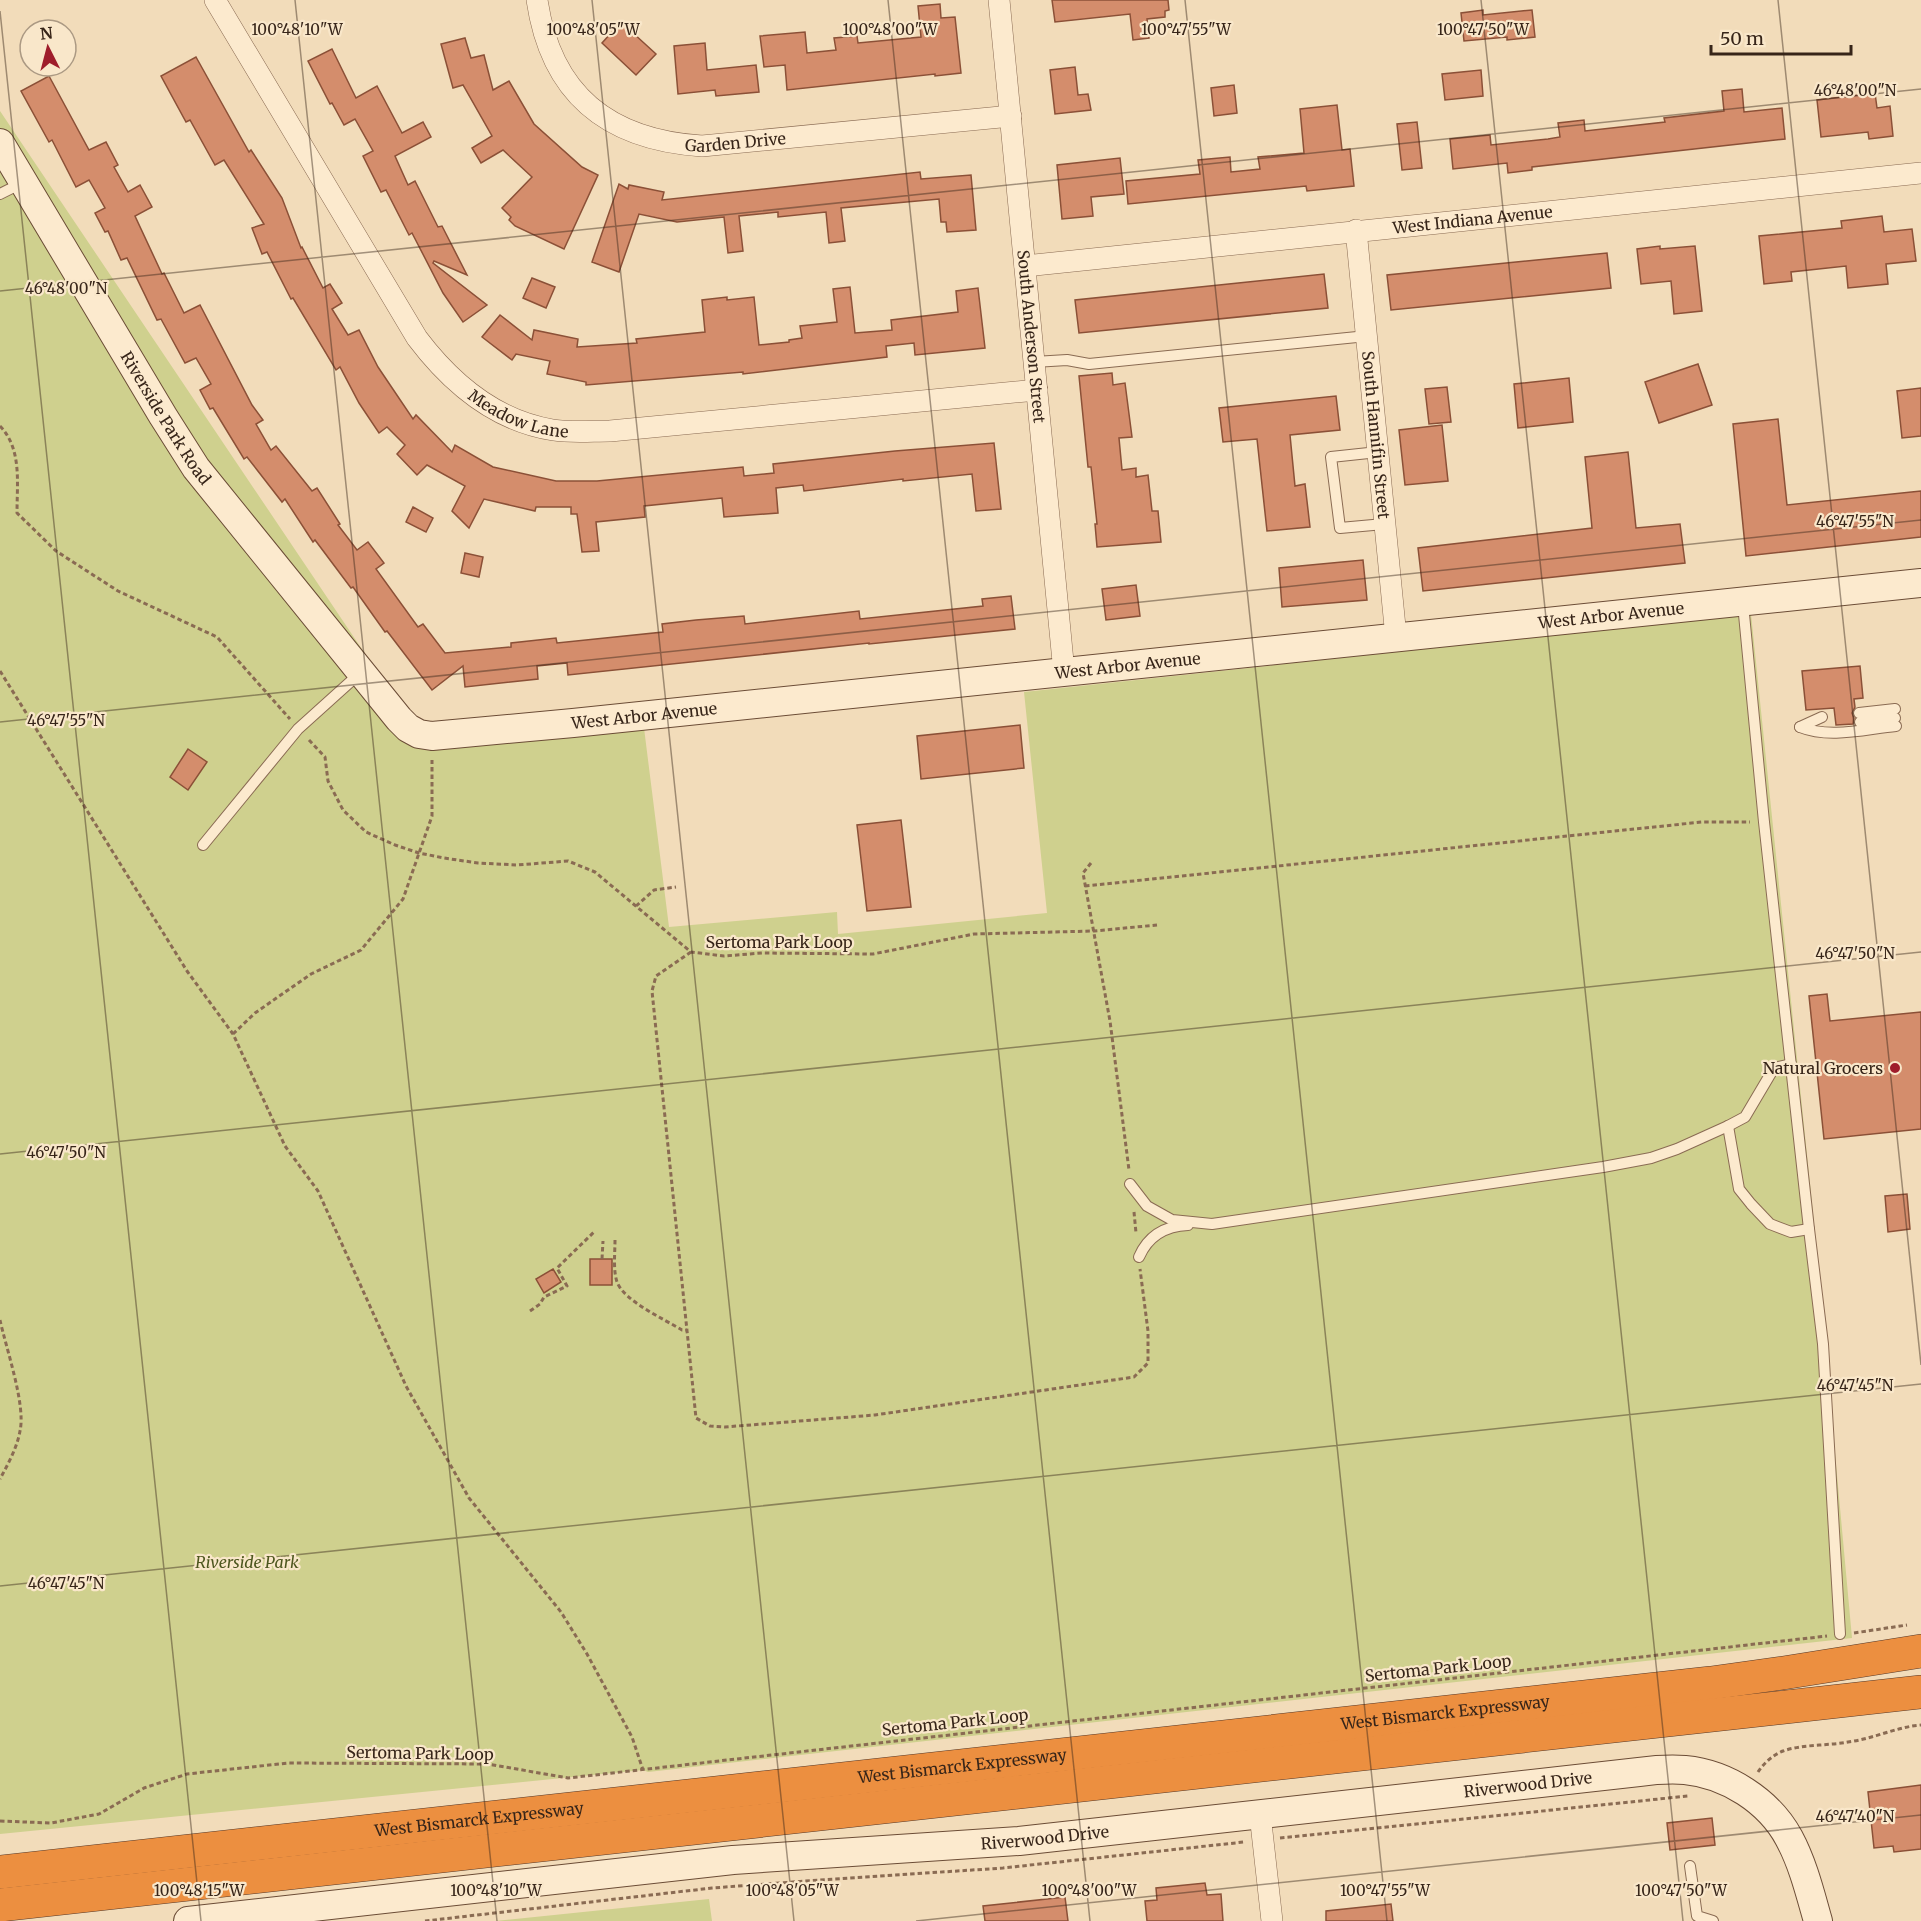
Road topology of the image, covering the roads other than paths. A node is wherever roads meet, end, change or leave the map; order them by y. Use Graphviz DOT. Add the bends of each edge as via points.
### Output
graph roads {
  1 [pos="215,0"];
  2 [pos="537,0"];
  3 [pos="999,0"];
  4 [pos="1011,116"];
  5 [pos="0,143"];
  6 [pos="1921,173"];
  7 [pos="12,188"];
  8 [pos="1356,230"];
  9 [pos="1025,266"];
  10 [pos="1367,336"];
  11 [pos="1034,362"];
  12 [pos="1037,390"];
  13 [pos="1378,452"];
  14 [pos="1384,524"];
  15 [pos="1921,582"];
  16 [pos="1743,601"];
  17 [pos="1396,637"];
  18 [pos="362,672"];
  19 [pos="1064,672"];
  20 [pos="1859,717"];
  21 [pos="1823,721"];
  22 [pos="203,845"];
  23 [pos="1791,1064"];
  24 [pos="1728,1126"];
  25 [pos="1131,1184"];
  26 [pos="1212,1224"];
  27 [pos="1809,1229"];
  28 [pos="1139,1257"];
  29 [pos="1840,1634"];
  30 [pos="1915,1638"];
  31 [pos="1921,1692"];
  32 [pos="1260,1814"];
  33 [pos="1690,1866"];
  34 [pos="0,1872"];
  35 [pos="0,1905"];
  36 [pos="188,1921"];
  37 [pos="1272,1921"];
  38 [pos="1713,1921"];
  39 [pos="1818,1921"];
  1 -- 12 [label="street, Meadow Lane" via="417,338 456,383 501,413 553,430 609,431"];
  2 -- 4 [label="street, Garden Drive" via="554,60 579,96 616,125 658,140 702,146"];
  3 -- 4 [label="street, South Anderson Street"];
  4 -- 9 [label="street, South Anderson Street"];
  5 -- 7 [label="main road, Riverside Park Road"];
  6 -- 8 [label="street, West Indiana Avenue"];
  7 -- 18 [label="main road, Riverside Park Road" via="196,468"];
  8 -- 9 [label="street, West Indiana Avenue"];
  8 -- 10 [label="street, South Hannifin Street"];
  9 -- 11 [label="street, South Anderson Street"];
  10 -- 11 [label="lane" via="1089,364 1067,360"];
  10 -- 13 [label="street, South Hannifin Street"];
  11 -- 12 [label="street, South Anderson Street"];
  12 -- 19 [label="street, South Anderson Street"];
  13 -- 14 [label="street, South Hannifin Street"];
  13 -- 14 [label="lane" via="1331,457 1340,528"];
  14 -- 17 [label="street, South Hannifin Street"];
  15 -- 16 [label="main road, West Arbor Avenue"];
  16 -- 17 [label="main road, West Arbor Avenue"];
  16 -- 23 [label="lane"];
  17 -- 19 [label="main road, West Arbor Avenue"];
  18 -- 19 [label="main road, West Arbor Avenue" via="408,728 432,736"];
  18 -- 22 [label="lane" via="298,729"];
  20 -- 21 [label="lane" via="1895,718 1825,734 1800,727"];
  23 -- 24 [label="lane" via="1774,1068 1744,1117"];
  23 -- 27 [label="lane"];
  24 -- 26 [label="lane" via="1651,1158"];
  24 -- 27 [label="lane" via="1739,1188 1751,1204 1770,1224 1791,1232"];
  25 -- 26 [label="lane" via="1147,1206 1172,1220"];
  26 -- 28 [label="lane" via="1169,1228 1150,1239"];
  27 -- 29 [label="lane" via="1823,1344"];
  30 -- 34 [label="highway, West Bismarck Expressway" via="1783,1673 1711,1683"];
  31 -- 35 [label="highway, West Bismarck Expressway"];
  32 -- 36 [label="main road, Riverwood Drive" via="1019,1841 733,1860"];
  32 -- 37 [label="street"];
  32 -- 39 [label="main road, Riverwood Drive" via="1654,1770 1701,1773 1745,1792 1772,1814 1789,1838 1803,1870"];
  33 -- 38 [label="lane" via="1696,1916"];
}
